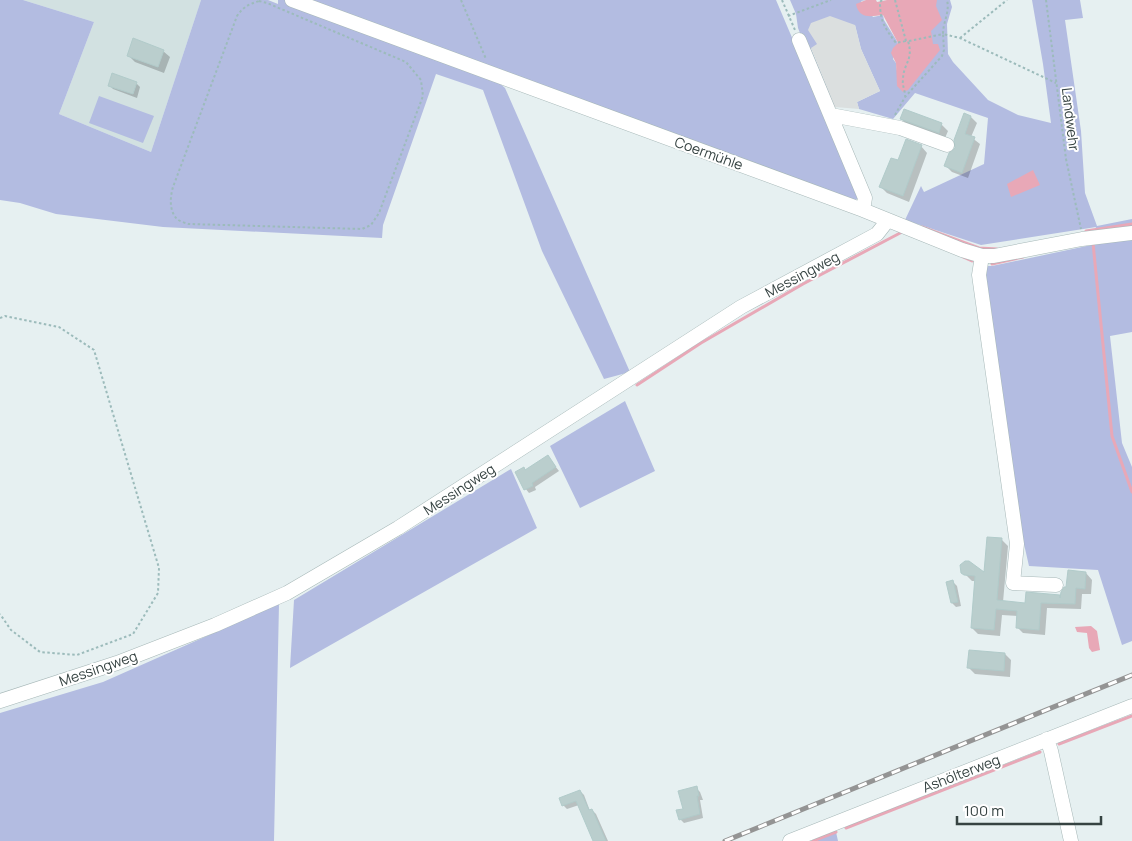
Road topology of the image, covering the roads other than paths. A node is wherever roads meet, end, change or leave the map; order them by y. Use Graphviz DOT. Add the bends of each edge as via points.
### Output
graph roads {
  1 [pos="292,0"];
  2 [pos="799,40"];
  3 [pos="831,115"];
  4 [pos="947,145"];
  5 [pos="863,210"];
  6 [pos="888,220"];
  7 [pos="1132,233"];
  8 [pos="982,256"];
  9 [pos="1056,586"];
  10 [pos="0,701"];
  11 [pos="1132,706"];
  12 [pos="1047,739"];
  13 [pos="790,841"];
  14 [pos="1071,841"];
  1 -- 5 [label="street, Coermühle"];
  2 -- 3 [label="street"];
  3 -- 4 [label="street" via="900,128"];
  3 -- 5 [label="street" via="865,198"];
  5 -- 6 [label="street, Coermühle"];
  6 -- 8 [label="street, Coermühle"];
  6 -- 10 [label="street, Messingweg" via="877,234 741,307 398,528 287,593 116,663"];
  7 -- 8 [label="street, Coermühle" via="1082,239 1006,255"];
  8 -- 9 [label="street" via="979,275 1017,544 1014,583"];
  11 -- 12 [label="street, Ashölterweg"];
  12 -- 13 [label="street, Ashölterweg"];
  12 -- 14 [label="street"];
}
